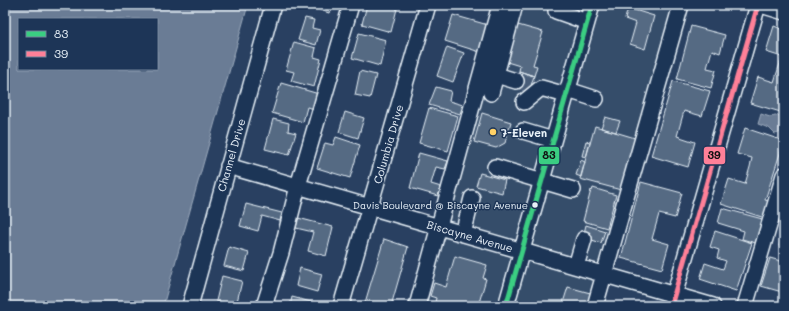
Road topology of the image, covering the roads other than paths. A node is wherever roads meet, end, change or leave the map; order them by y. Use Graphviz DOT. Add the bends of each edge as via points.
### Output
graph roads {
  1 [pos="273,5"];
  2 [pos="351,5"];
  3 [pos="428,5"];
  4 [pos="500,5"];
  5 [pos="515,5"];
  6 [pos="592,5"];
  7 [pos="681,5"];
  8 [pos="759,5"];
  9 [pos="557,8"];
  10 [pos="784,12"];
  11 [pos="588,22"];
  12 [pos="496,75"];
  13 [pos="516,81"];
  14 [pos="491,93"];
  15 [pos="567,93"];
  16 [pos="596,99"];
  17 [pos="524,102"];
  18 [pos="523,131"];
  19 [pos="553,140"];
  20 [pos="228,166"];
  21 [pos="495,166"];
  22 [pos="784,175"];
  23 [pos="541,180"];
  24 [pos="298,186"];
  25 [pos="573,190"];
  26 [pos="472,198"];
  27 [pos="369,207"];
  28 [pos="440,227"];
  29 [pos="463,234"];
  30 [pos="584,239"];
  31 [pos="522,250"];
  32 [pos="576,266"];
  33 [pos="605,274"];
  34 [pos="673,300"];
  35 [pos="190,306"];
  36 [pos="264,306"];
  37 [pos="341,306"];
  38 [pos="417,306"];
  39 [pos="506,306"];
  40 [pos="595,306"];
  41 [pos="713,306"];
  42 [pos="746,306"];
  1 -- 20 [label="street, Channel Drive"];
  2 -- 24 [label="street"];
  3 -- 27 [label="street, Columbia Drive"];
  4 -- 28 [label="street"];
  5 -- 12 [label="street"];
  6 -- 11 [label="street"];
  7 -- 33 [label="street"];
  8 -- 10 [label="street"];
  8 -- 34 [label="street"];
  9 -- 11 [label="street"];
  11 -- 15 [label="street"];
  12 -- 13 [label="street"];
  12 -- 14 [label="street"];
  15 -- 16 [label="street"];
  15 -- 17 [label="street" via="536,87"];
  15 -- 19 [label="street"];
  18 -- 19 [label="street"];
  19 -- 23 [label="street"];
  20 -- 24 [label="street, Biscayne Avenue"];
  20 -- 35 [label="street, Channel Drive"];
  21 -- 23 [label="street"];
  22 -- 42 [label="street"];
  23 -- 25 [label="street"];
  23 -- 31 [label="street"];
  24 -- 27 [label="street, Biscayne Avenue"];
  24 -- 36 [label="street"];
  26 -- 29 [label="street"];
  27 -- 28 [label="street, Biscayne Avenue"];
  27 -- 37 [label="street, Columbia Drive"];
  28 -- 29 [label="street, Biscayne Avenue"];
  28 -- 38 [label="street"];
  29 -- 31 [label="street, Biscayne Avenue"];
  30 -- 32 [label="street"];
  31 -- 32 [label="street, Biscayne Avenue"];
  31 -- 39 [label="street"];
  32 -- 33 [label="street, Biscayne Avenue"];
  33 -- 34 [label="street, Biscayne Avenue"];
  33 -- 40 [label="street"];
  34 -- 41 [label="street, Biscayne Avenue"];
}
